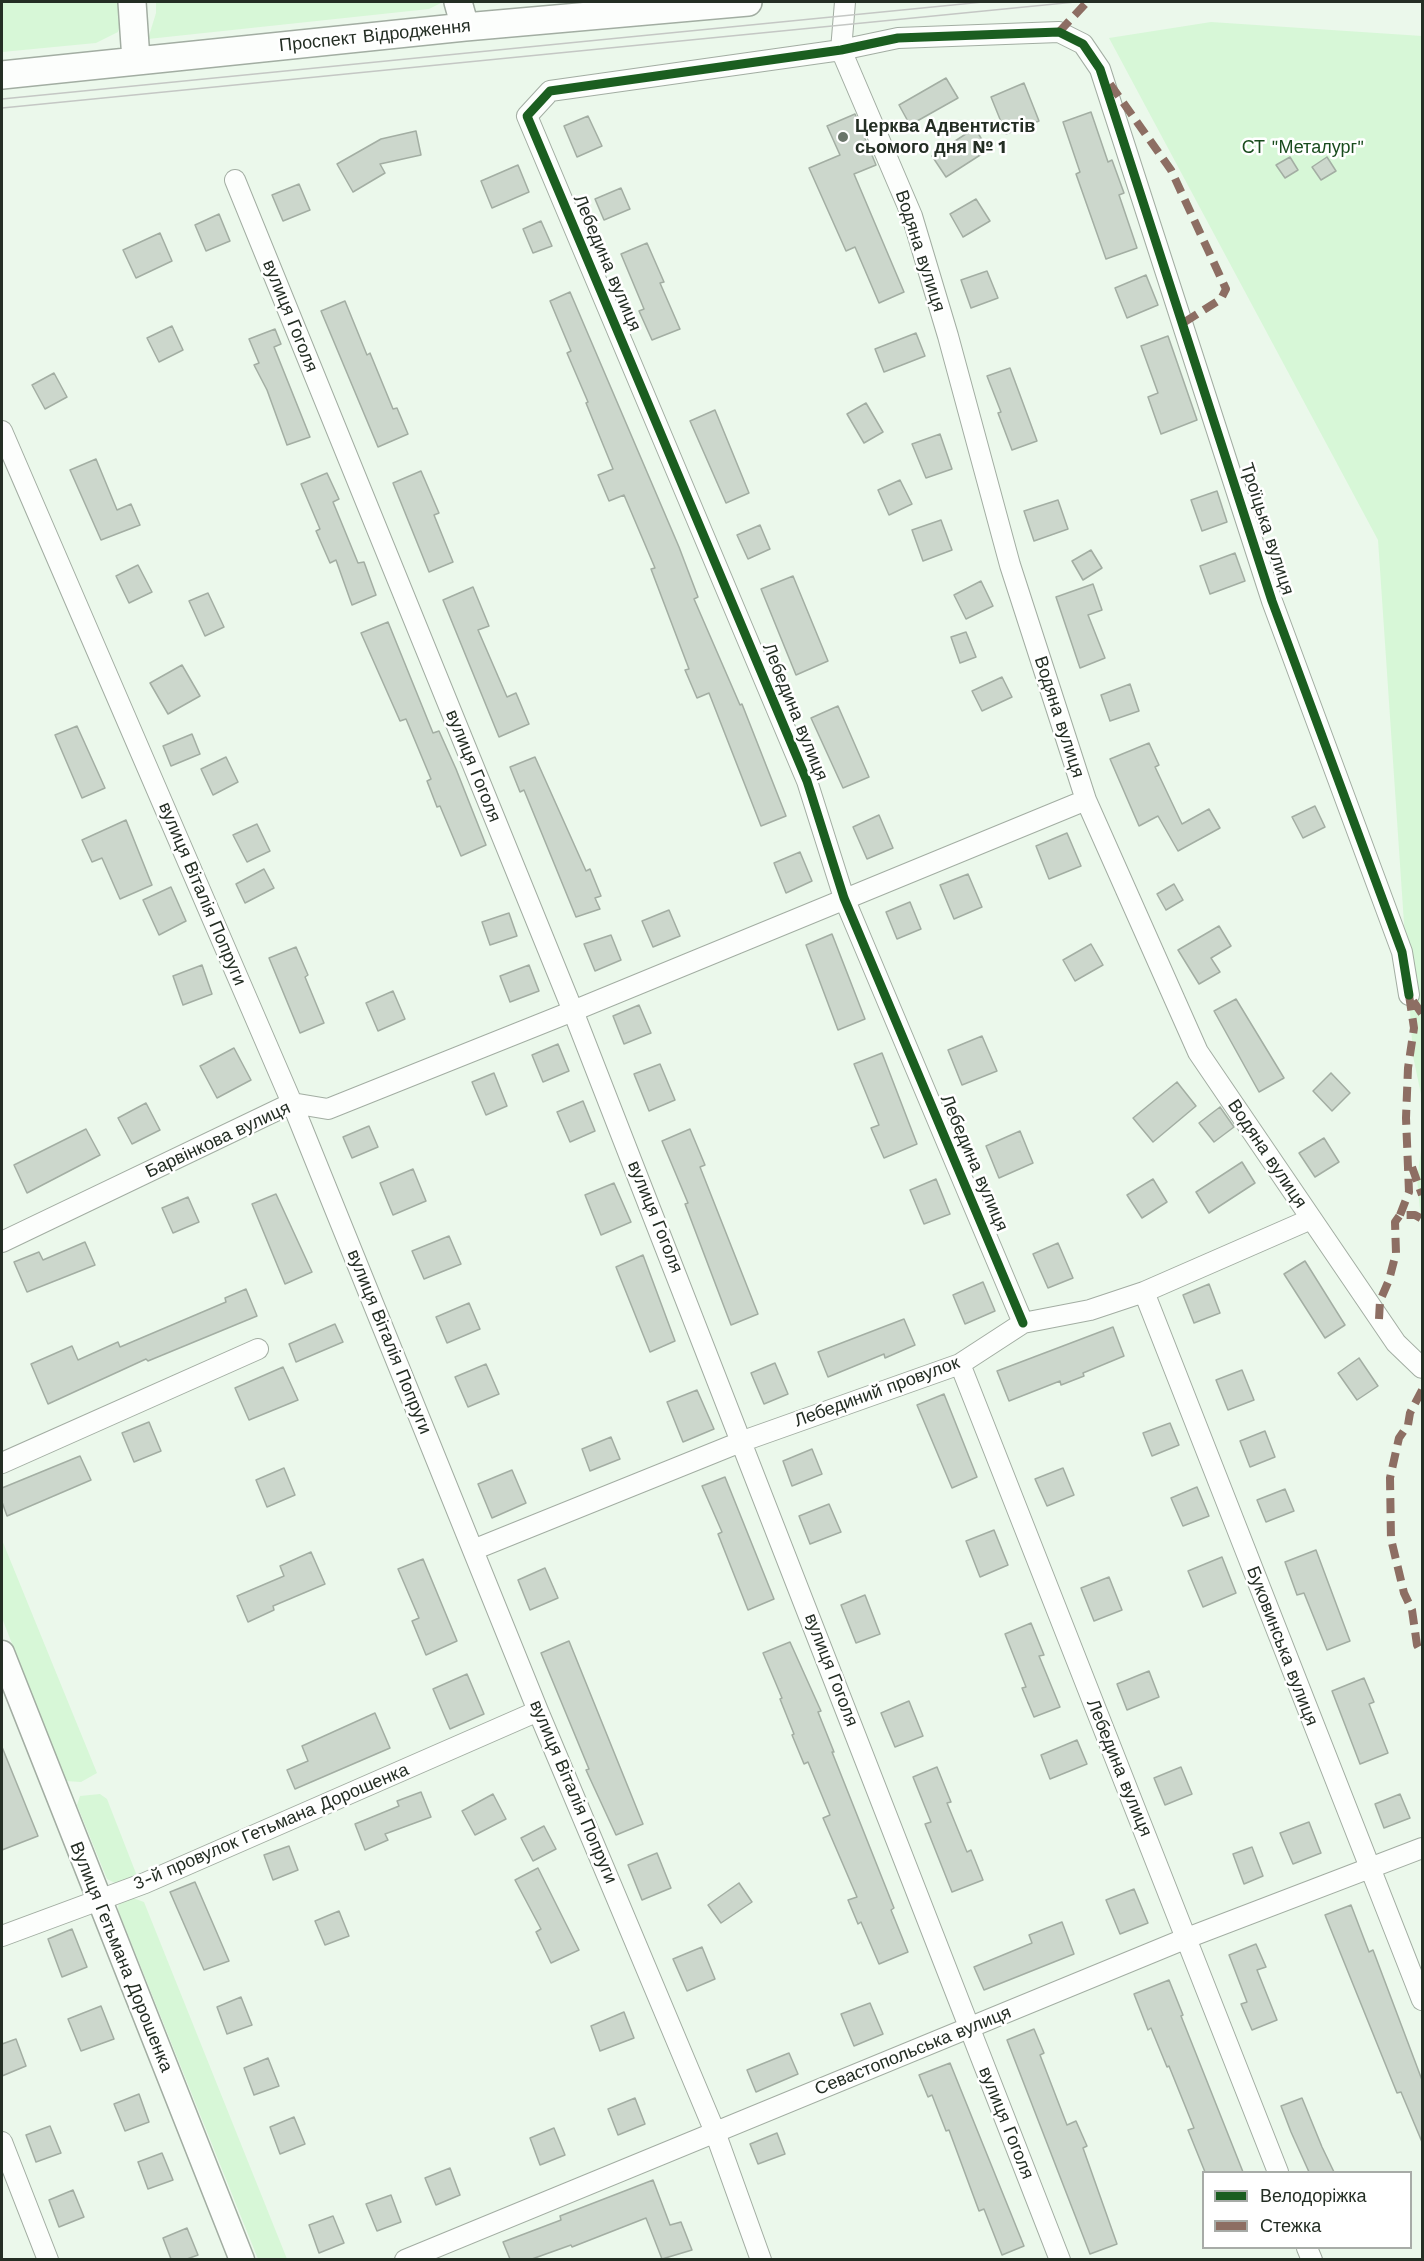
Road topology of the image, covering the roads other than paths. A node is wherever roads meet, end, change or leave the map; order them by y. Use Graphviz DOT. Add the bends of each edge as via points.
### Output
graph roads {
  1 [pos="132,2"];
  2 [pos="748,2"];
  3 [pos="845,2"];
  4 [pos="462,14"];
  5 [pos="841,50"];
  6 [pos="136,60"];
  7 [pos="2,75"];
  8 [pos="527,116"];
  9 [pos="235,180"];
  10 [pos="2,431"];
  11 [pos="1086,800"];
  12 [pos="844,898"];
  13 [pos="1409,995"];
  14 [pos="573,1011"];
  15 [pos="292,1103"];
  16 [pos="1311,1219"];
  17 [pos="2,1242"];
  18 [pos="1144,1292"];
  19 [pos="1023,1323"];
  20 [pos="258,1349"];
  21 [pos="960,1364"];
  22 [pos="1422,1368"];
  23 [pos="743,1441"];
  24 [pos="2,1463"];
  25 [pos="472,1550"];
  26 [pos="2,1653"];
  27 [pos="538,1710"];
  28 [pos="1422,1848"];
  29 [pos="1369,1869"];
  30 [pos="98,1899"];
  31 [pos="2,1936"];
  32 [pos="1187,1938"];
  33 [pos="1422,2000"];
  34 [pos="968,2029"];
  35 [pos="715,2132"];
  36 [pos="2,2142"];
  37 [pos="1278,2171"];
  38 [pos="48,2259"];
  39 [pos="242,2259"];
  40 [pos="405,2259"];
  41 [pos="761,2259"];
  42 [pos="1060,2259"];
  1 -- 6 [label="main road"];
  2 -- 4 [label="main road, Проспект Відродження"];
  3 -- 5 [label="street, Водяна вулиця"];
  4 -- 6 [label="main road, Проспект Відродження"];
  5 -- 8 [label="street, Троїцька вулиця" via="550,91"];
  5 -- 11 [label="street, Водяна вулиця" via="912,216 1010,565"];
  5 -- 13 [label="street, Троїцька вулиця" via="898,38 1059,32 1083,44 1100,69 1272,601 1402,952"];
  6 -- 7 [label="main road, Проспект Відродження"];
  8 -- 12 [label="street, Лебедина вулиця" via="807,781"];
  9 -- 14 [label="street, вулиця Гоголя"];
  10 -- 15 [label="street, вулиця Віталія Попруги"];
  11 -- 12 [label="street, Барвінкова вулиця"];
  11 -- 16 [label="street, Водяна вулиця" via="1198,1052"];
  12 -- 14 [label="street, Барвінкова вулиця"];
  12 -- 19 [label="street, Лебедина вулиця"];
  14 -- 15 [label="street, Барвінкова вулиця" via="328,1109"];
  14 -- 23 [label="street, вулиця Гоголя"];
  15 -- 17 [label="street, Барвінкова вулиця"];
  15 -- 25 [label="street, вулиця Віталія Попруги"];
  16 -- 18 [label="street, Лебединий провулок"];
  16 -- 22 [label="street, Водяна вулиця" via="1396,1343"];
  18 -- 19 [label="street, Лебединий провулок" via="1090,1310"];
  18 -- 29 [label="street, Буковинська вулиця"];
  19 -- 21 [label="street, Лебединий провулок"];
  20 -- 24 [label="street"];
  21 -- 23 [label="street, Лебединий провулок"];
  21 -- 32 [label="street, Лебедина вулиця"];
  23 -- 25 [label="street, Лебединий провулок"];
  23 -- 34 [label="street, вулиця Гоголя"];
  25 -- 27 [label="street, вулиця Віталія Попруги"];
  26 -- 30 [label="street, Вулиця Гетьмана Дорошенка"];
  27 -- 30 [label="street, 3-й провулок Гетьмана Дорошенка" via="145,1883"];
  27 -- 35 [label="street, вулиця Віталія Попруги"];
  28 -- 29 [label="street, Севастопольська вулиця"];
  29 -- 32 [label="street, Севастопольська вулиця"];
  29 -- 33 [label="street, Буковинська вулиця"];
  30 -- 31 [label="street, 3-й провулок Гетьмана Дорошенка"];
  30 -- 39 [label="street, Вулиця Гетьмана Дорошенка"];
  32 -- 34 [label="street, Севастопольська вулиця"];
  32 -- 37 [label="street, Лебедина вулиця"];
  34 -- 35 [label="street, Севастопольська вулиця"];
  34 -- 42 [label="street, вулиця Гоголя"];
  35 -- 40 [label="street, Севастопольська вулиця"];
  35 -- 41 [label="street, вулиця Віталія Попруги"];
  36 -- 38 [label="street"];
}
